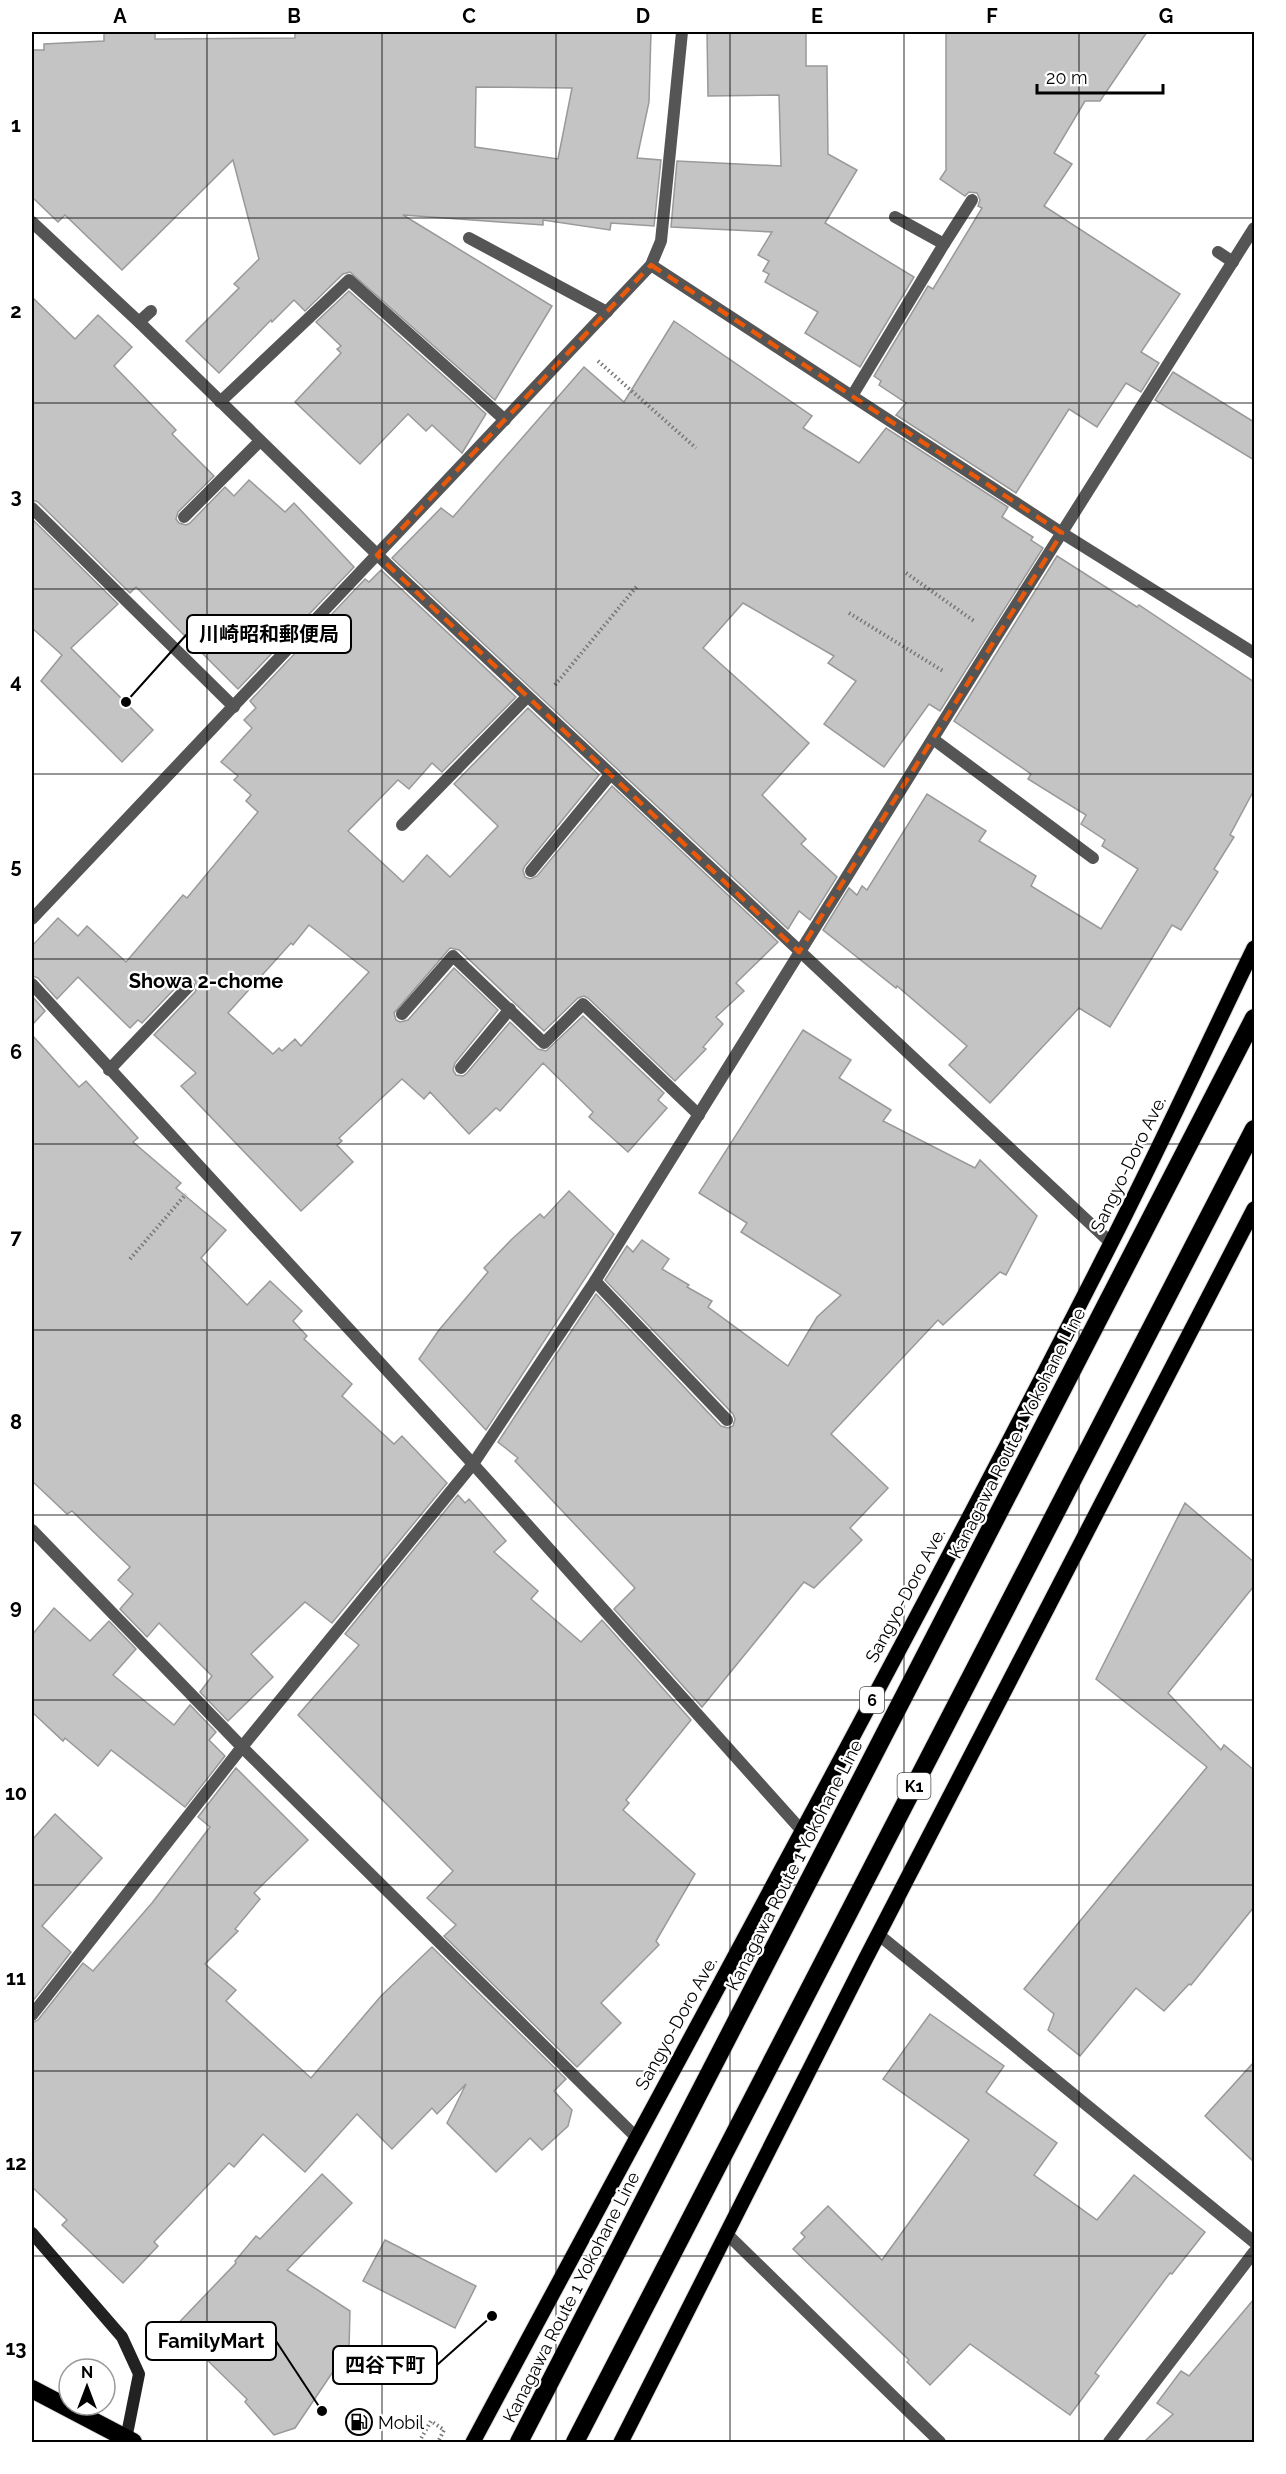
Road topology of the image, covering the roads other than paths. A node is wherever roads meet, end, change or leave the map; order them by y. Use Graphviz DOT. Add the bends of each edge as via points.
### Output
graph roads {
  1 [pos="682,32"];
  2 [pos="972,200"];
  3 [pos="894,217"];
  4 [pos="32,222"];
  5 [pos="1254,228"];
  6 [pos="469,238"];
  7 [pos="944,244"];
  8 [pos="1218,252"];
  9 [pos="1233,262"];
  10 [pos="651,265"];
  11 [pos="151,311"];
  12 [pos="606,312"];
  13 [pos="139,322"];
  14 [pos="852,396"];
  15 [pos="220,402"];
  16 [pos="505,420"];
  17 [pos="260,441"];
  18 [pos="32,508"];
  19 [pos="184,517"];
  20 [pos="1062,533"];
  21 [pos="376,555"];
  22 [pos="1254,653"];
  23 [pos="527,697"];
  24 [pos="234,707"];
  25 [pos="933,739"];
  26 [pos="610,775"];
  27 [pos="402,825"];
  28 [pos="1093,858"];
  29 [pos="531,871"];
  30 [pos="32,919"];
  31 [pos="1254,948"];
  32 [pos="800,952"];
  33 [pos="32,984"];
  34 [pos="189,987"];
  35 [pos="510,1010"];
  36 [pos="402,1014"];
  37 [pos="1254,1018"];
  38 [pos="461,1068"];
  39 [pos="109,1070"];
  40 [pos="699,1115"];
  41 [pos="1254,1129"];
  42 [pos="1254,1209"];
  43 [pos="1111,1243"];
  44 [pos="595,1281"];
  45 [pos="727,1420"];
  46 [pos="473,1464"];
  47 [pos="32,1530"];
  48 [pos="242,1747"];
  49 [pos="803,1832"];
  50 [pos="879,1935"];
  51 [pos="32,2015"];
  52 [pos="636,2138"];
  53 [pos="32,2233"];
  54 [pos="727,2234"];
  55 [pos="1254,2242"];
  56 [pos="1254,2252"];
  57 [pos="32,2389"];
  58 [pos="129,2441"];
  59 [pos="473,2442"];
  60 [pos="519,2442"];
  61 [pos="575,2442"];
  62 [pos="621,2442"];
  63 [pos="940,2442"];
  64 [pos="1108,2442"];
  1 -- 10 [label="street" via="661,242"];
  2 -- 7 [label="street"];
  3 -- 7 [label="street"];
  4 -- 13 [label="street"];
  5 -- 9 [label="street"];
  6 -- 12 [label="street"];
  7 -- 14 [label="street"];
  8 -- 9 [label="street"];
  9 -- 20 [label="street"];
  10 -- 12 [label="street"];
  10 -- 14 [label="street"];
  11 -- 13 [label="street"];
  12 -- 16 [label="street"];
  13 -- 15 [label="street"];
  14 -- 20 [label="street"];
  15 -- 16 [label="street" via="349,280"];
  15 -- 17 [label="street"];
  16 -- 21 [label="street"];
  17 -- 19 [label="street"];
  17 -- 21 [label="street"];
  18 -- 24 [label="street"];
  20 -- 22 [label="street"];
  20 -- 25 [label="street"];
  21 -- 23 [label="street"];
  21 -- 24 [label="street"];
  23 -- 26 [label="street"];
  23 -- 27 [label="street"];
  24 -- 30 [label="street"];
  25 -- 28 [label="street"];
  25 -- 32 [label="street"];
  26 -- 29 [label="street"];
  26 -- 32 [label="street"];
  31 -- 43 [label="main road, Sangyo-Doro Ave. / 6"];
  32 -- 40 [label="street"];
  32 -- 43 [label="street"];
  33 -- 39 [label="street"];
  34 -- 39 [label="street"];
  35 -- 36 [label="street" via="453,956"];
  35 -- 38 [label="street"];
  35 -- 40 [label="street" via="544,1043 583,1004"];
  37 -- 60 [label="highway, Kanagawa Route 1 Yokohane Line"];
  39 -- 46 [label="street"];
  40 -- 44 [label="street"];
  41 -- 61 [label="highway, K1"];
  42 -- 50 [label="main road"];
  43 -- 49 [label="main road, Sangyo-Doro Ave. / 6"];
  44 -- 45 [label="street"];
  44 -- 46 [label="street"];
  46 -- 48 [label="street"];
  46 -- 49 [label="street"];
  47 -- 48 [label="street"];
  48 -- 51 [label="street"];
  48 -- 52 [label="street"];
  49 -- 52 [label="main road, Sangyo-Doro Ave. / 6"];
  50 -- 54 [label="main road"];
  50 -- 55 [label="street"];
  52 -- 59 [label="main road, Sangyo-Doro Ave. / 6"];
  53 -- 58 [label="street" via="122,2337 139,2374"];
  54 -- 62 [label="main road"];
  54 -- 63 [label="street"];
  56 -- 64 [label="street"];
  57 -- 58 [label="highway"];
}
